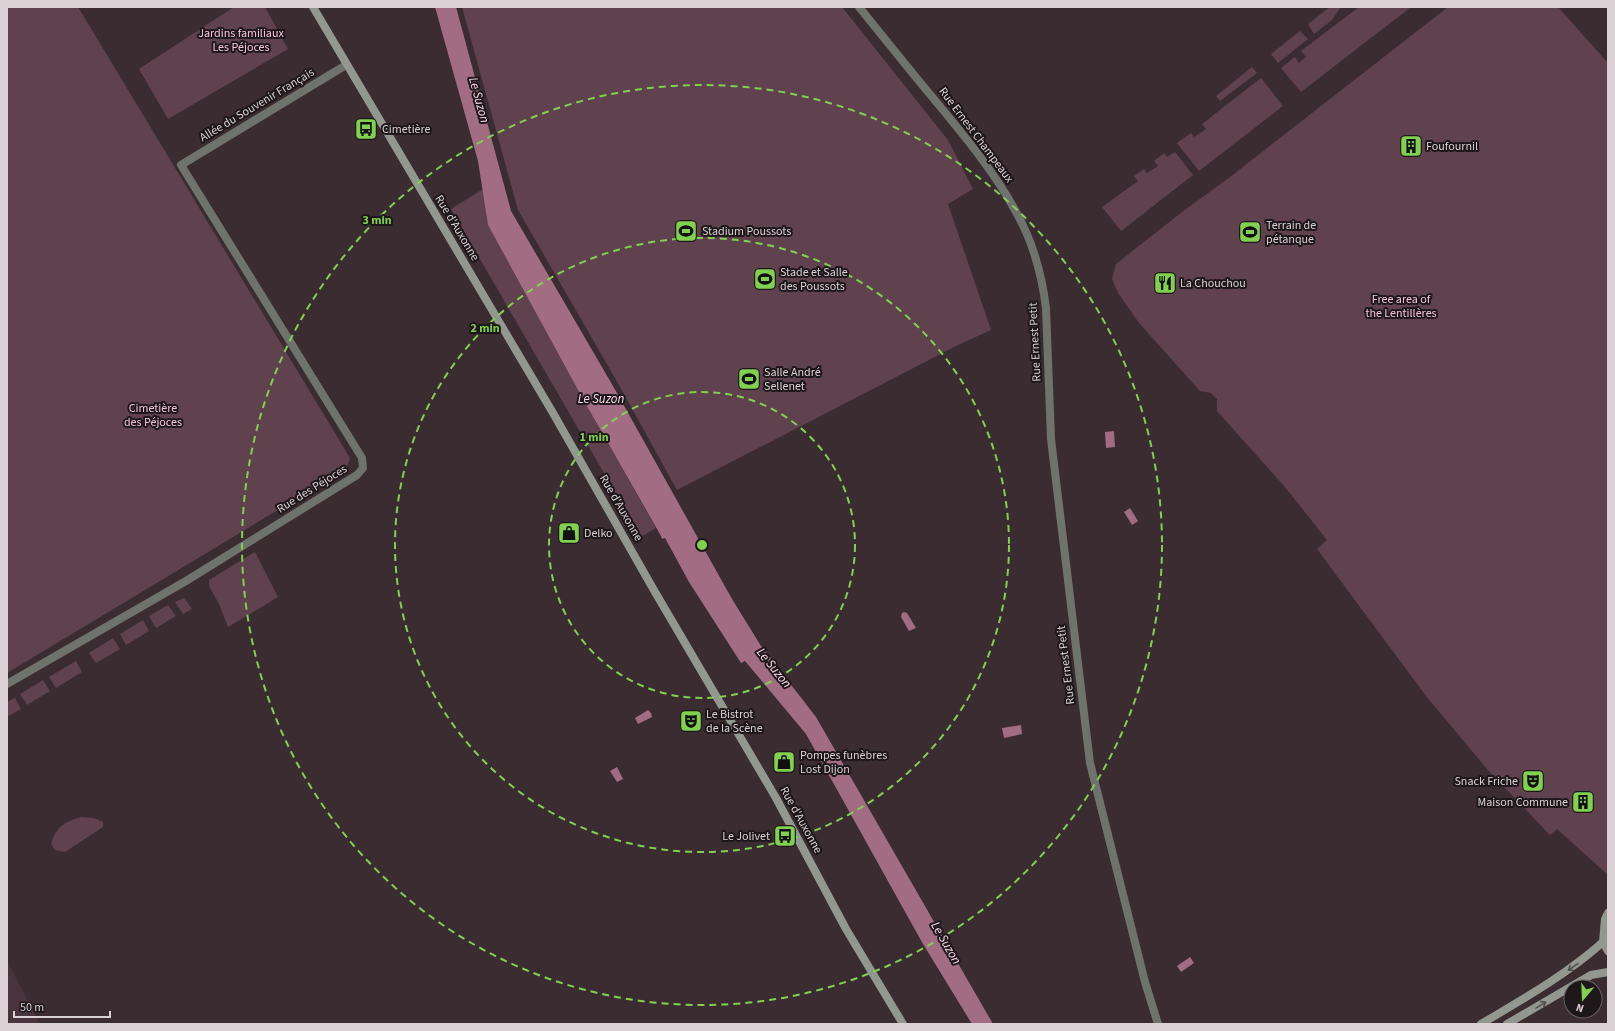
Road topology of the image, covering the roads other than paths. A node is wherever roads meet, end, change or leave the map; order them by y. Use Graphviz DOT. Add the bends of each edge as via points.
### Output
graph roads {
  1 [pos="313,7"];
  2 [pos="859,7"];
  3 [pos="346,65"];
  4 [pos="181,165"];
  5 [pos="1044,295"];
  6 [pos="7,684"];
  7 [pos="1608,913"];
  8 [pos="1603,942"];
  9 [pos="1608,951"];
  10 [pos="1608,972"];
  11 [pos="903,1024"];
  12 [pos="1158,1024"];
  13 [pos="1481,1024"];
  14 [pos="1507,1024"];
  1 -- 3 [label="main road, Rue d'Auxonne"];
  2 -- 5 [label="street, Rue Ernest Champeaux" via="968,142 1004,192 1024,228"];
  3 -- 4 [label="street, Allée du Souvenir Français"];
  3 -- 11 [label="main road, Rue d'Auxonne" via="553,413 776,798 846,929"];
  4 -- 6 [label="street, Rue des Péjoces" via="362,458 363,468 357,475 186,581"];
  5 -- 12 [label="street, Rue Ernest Petit" via="1051,439 1090,763"];
  7 -- 8 [label="main road"];
  8 -- 9 [label="main road"];
  8 -- 13 [label="main road, one-way" via="1548,984"];
  14 -- 10 [label="main road, one-way" via="1591,975"];
}
